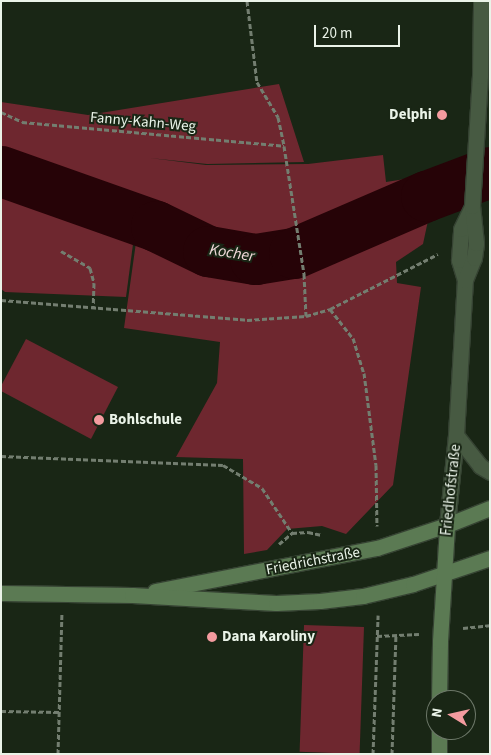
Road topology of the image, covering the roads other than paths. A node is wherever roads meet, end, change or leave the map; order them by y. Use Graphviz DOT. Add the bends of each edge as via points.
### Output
graph roads {
  1 [pos="481,1"];
  2 [pos="472,200"];
  3 [pos="465,280"];
  4 [pos="456,435"];
  5 [pos="490,472"];
  6 [pos="490,508"];
  7 [pos="447,525"];
  8 [pos="490,558"];
  9 [pos="443,575"];
  10 [pos="1,593"];
  11 [pos="132,596"];
  12 [pos="440,690"];
  13 [pos="439,740"];
  14 [pos="439,754"];
  1 -- 2 [label="street, Friedhofstraße"];
  2 -- 3 [label="street, Friedhofstraße" via="476,243"];
  2 -- 3 [label="street, Friedhofstraße" via="461,229 459,260"];
  3 -- 4 [label="street, Friedhofstraße"];
  4 -- 5 [label="street" via="480,466"];
  4 -- 7 [label="street, Friedhofstraße"];
  6 -- 7 [label="main road, Friedrichstraße"];
  7 -- 9 [label="main road, Friedhofstraße"];
  7 -- 11 [label="main road, Friedrichstraße" via="377,548"];
  8 -- 9 [label="main road, Friedrichstraße"];
  9 -- 11 [label="main road, Friedrichstraße" via="378,593 320,601 276,603"];
  9 -- 12 [label="main road, Friedhofstraße"];
  10 -- 11 [label="main road, Friedrichstraße"];
  13 -- 14 [label="main road"];
}
